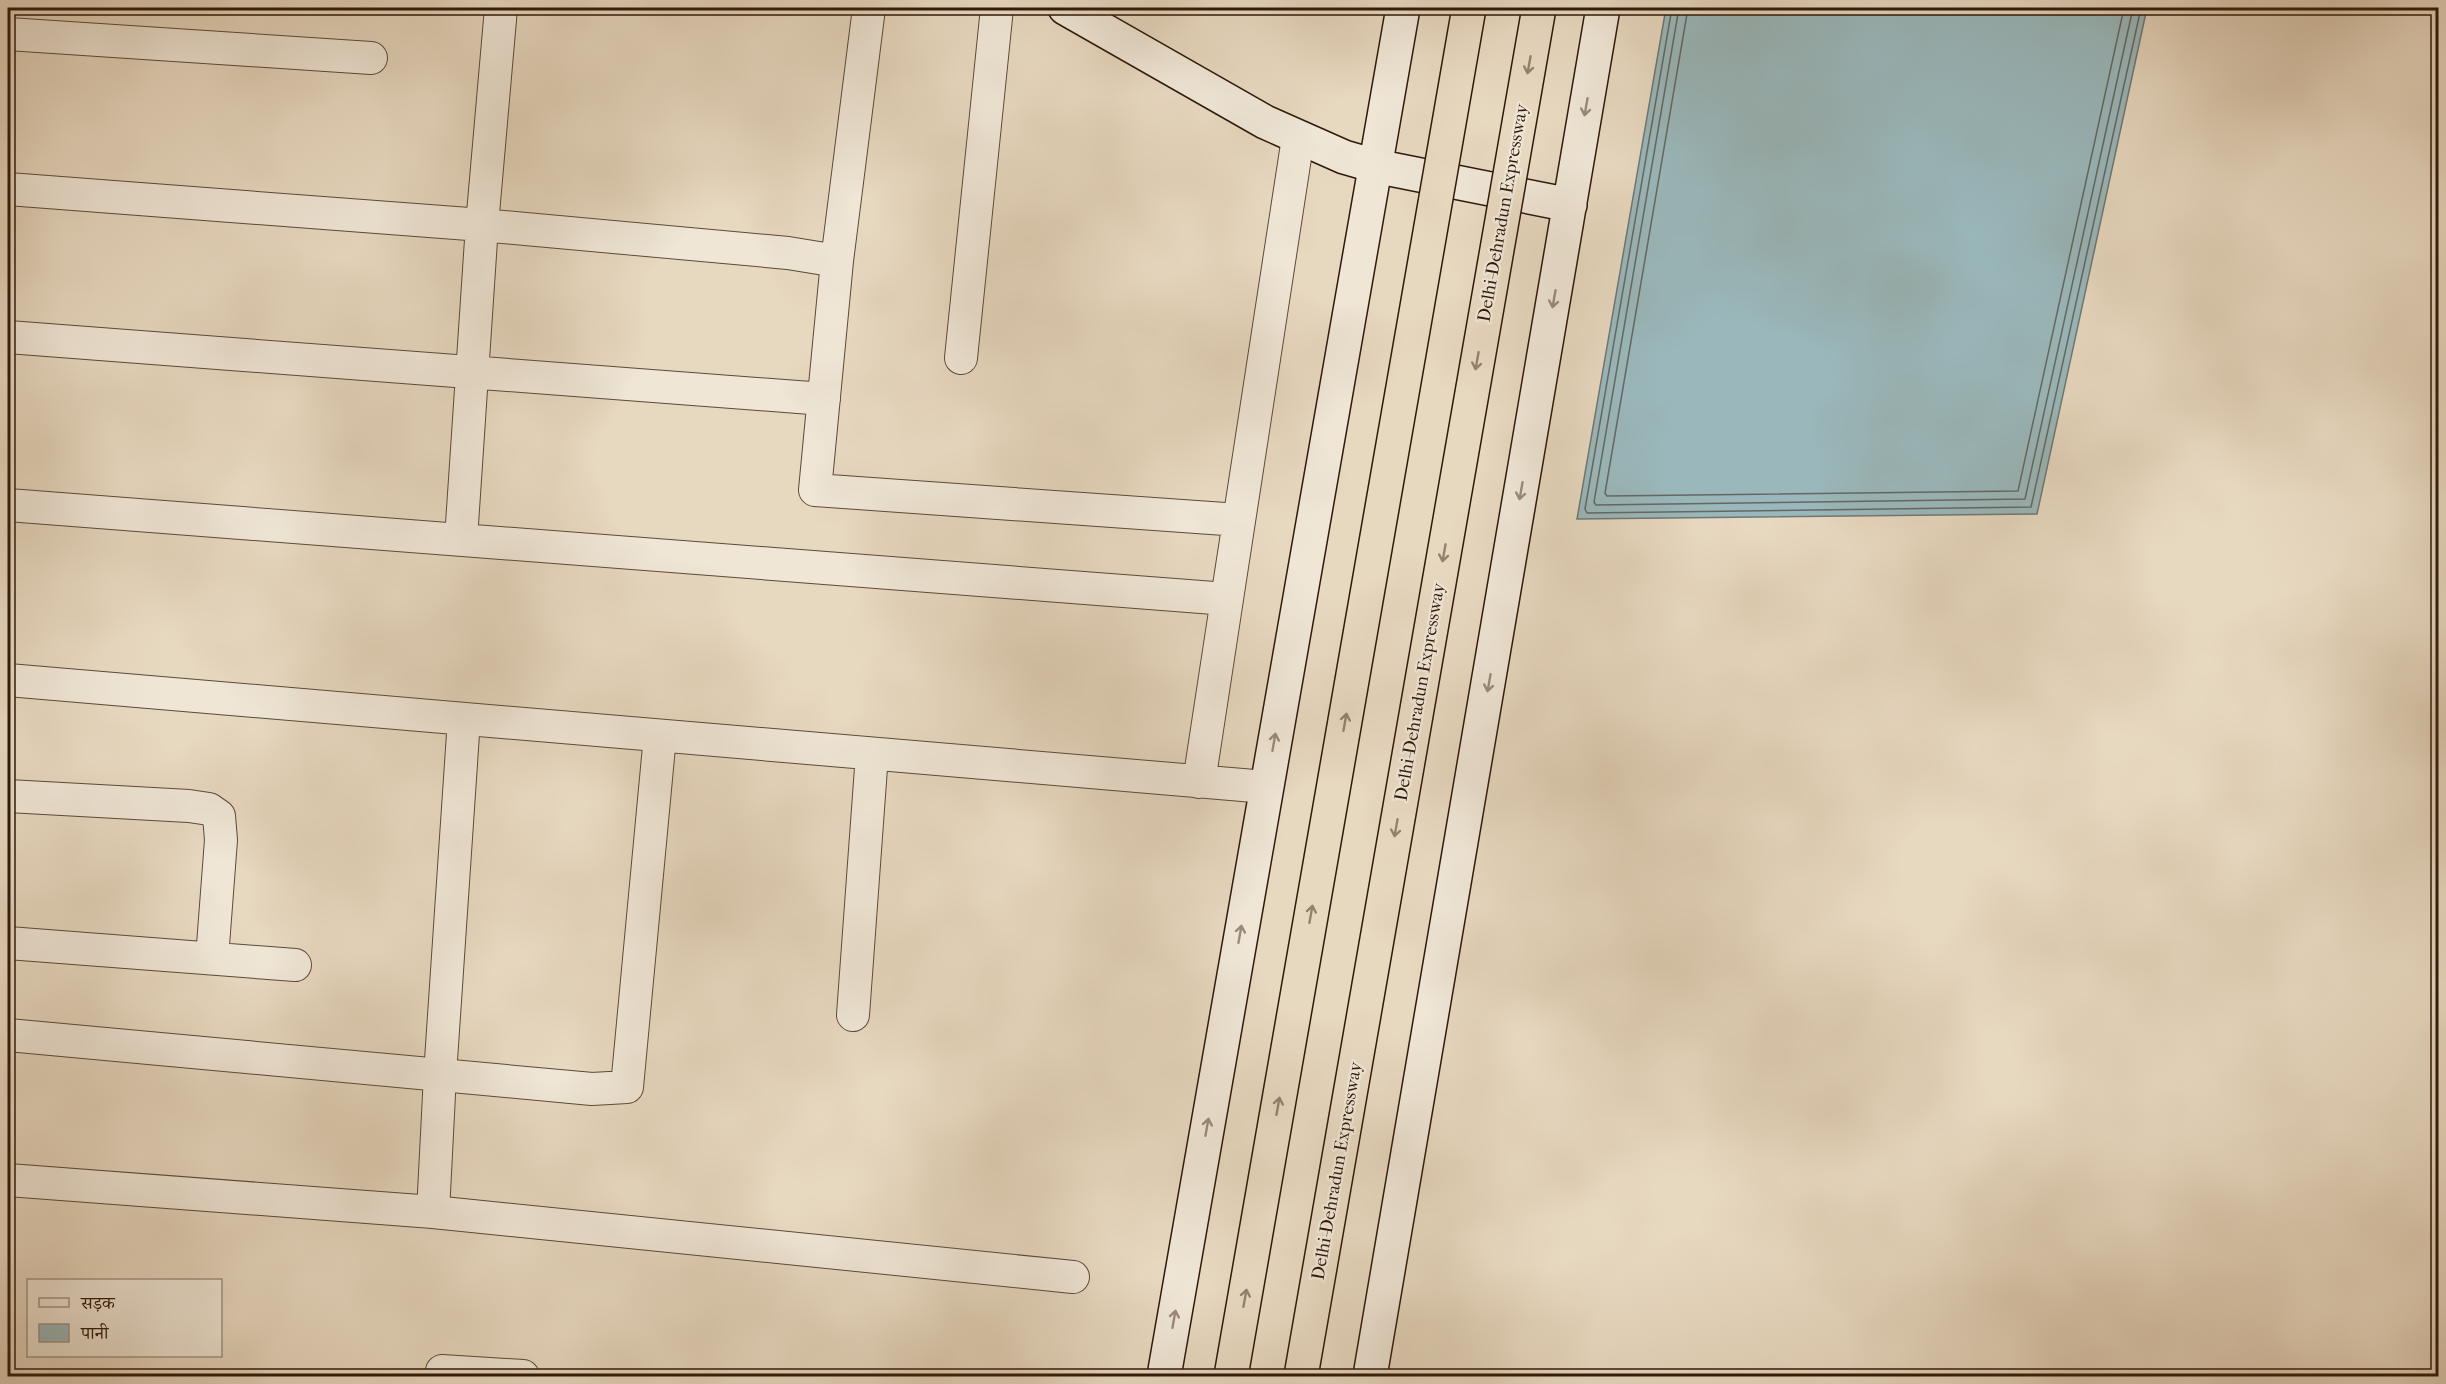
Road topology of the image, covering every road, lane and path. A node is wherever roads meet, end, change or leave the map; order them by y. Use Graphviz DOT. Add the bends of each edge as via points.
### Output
graph roads {
  1 [pos="8,8"];
  2 [pos="501,8"];
  3 [pos="869,8"];
  4 [pos="997,8"];
  5 [pos="1065,8"];
  6 [pos="1403,8"];
  7 [pos="1469,8"];
  8 [pos="1539,8"];
  9 [pos="1603,8"];
  10 [pos="8,13"];
  11 [pos="8,34"];
  12 [pos="371,58"];
  13 [pos="1303,140"];
  14 [pos="1360,161"];
  15 [pos="8,189"];
  16 [pos="1570,205"];
  17 [pos="482,225"];
  18 [pos="837,261"];
  19 [pos="8,337"];
  20 [pos="961,358"];
  21 [pos="473,373"];
  22 [pos="824,399"];
  23 [pos="8,505"];
  24 [pos="1239,520"];
  25 [pos="461,539"];
  26 [pos="1227,599"];
  27 [pos="8,680"];
  28 [pos="464,719"];
  29 [pos="660,736"];
  30 [pos="872,754"];
  31 [pos="1199,782"];
  32 [pos="1266,787"];
  33 [pos="8,796"];
  34 [pos="8,943"];
  35 [pos="212,958"];
  36 [pos="295,965"];
  37 [pos="853,1015"];
  38 [pos="8,1035"];
  39 [pos="440,1075"];
  40 [pos="8,1180"];
  41 [pos="433,1212"];
  42 [pos="1073,1277"];
  43 [pos="442,1371"];
  44 [pos="523,1377"];
  45 [pos="1164,1377"];
  46 [pos="1232,1377"];
  47 [pos="1301,1377"];
  48 [pos="1370,1377"];
  1 -- 10 [label="street"];
  2 -- 17 [label="street"];
  3 -- 18 [label="street"];
  4 -- 20 [label="street"];
  5 -- 13 [label="street"];
  6 -- 14 [label="street"];
  46 -- 7 [label="highway, one-way, bridge"];
  8 -- 47 [label="highway, Delhi-Dehradun Expressway, one-way, bridge"];
  9 -- 16 [label="street, one-way"];
  11 -- 12 [label="street"];
  13 -- 14 [label="street"];
  13 -- 24 [label="street"];
  14 -- 16 [label="street"];
  32 -- 14 [label="street, one-way"];
  15 -- 17 [label="street"];
  16 -- 48 [label="street, one-way"];
  17 -- 18 [label="street" via="788,253"];
  17 -- 21 [label="street"];
  18 -- 22 [label="street"];
  19 -- 21 [label="street"];
  21 -- 22 [label="street"];
  21 -- 25 [label="street"];
  22 -- 24 [label="street" via="815,490"];
  23 -- 25 [label="street"];
  24 -- 26 [label="street"];
  25 -- 26 [label="street"];
  26 -- 31 [label="street"];
  27 -- 28 [label="street"];
  28 -- 29 [label="street"];
  28 -- 39 [label="street"];
  29 -- 30 [label="street"];
  29 -- 39 [label="street" via="627,1087 592,1089"];
  30 -- 31 [label="street"];
  30 -- 37 [label="street"];
  31 -- 32 [label="street"];
  45 -- 32 [label="street, one-way"];
  33 -- 35 [label="street" via="189,806 209,809 219,816 221,840"];
  34 -- 35 [label="street"];
  35 -- 36 [label="street"];
  38 -- 39 [label="street"];
  39 -- 41 [label="street"];
  40 -- 41 [label="street"];
  41 -- 42 [label="street"];
  43 -- 44 [label="street"];
}
